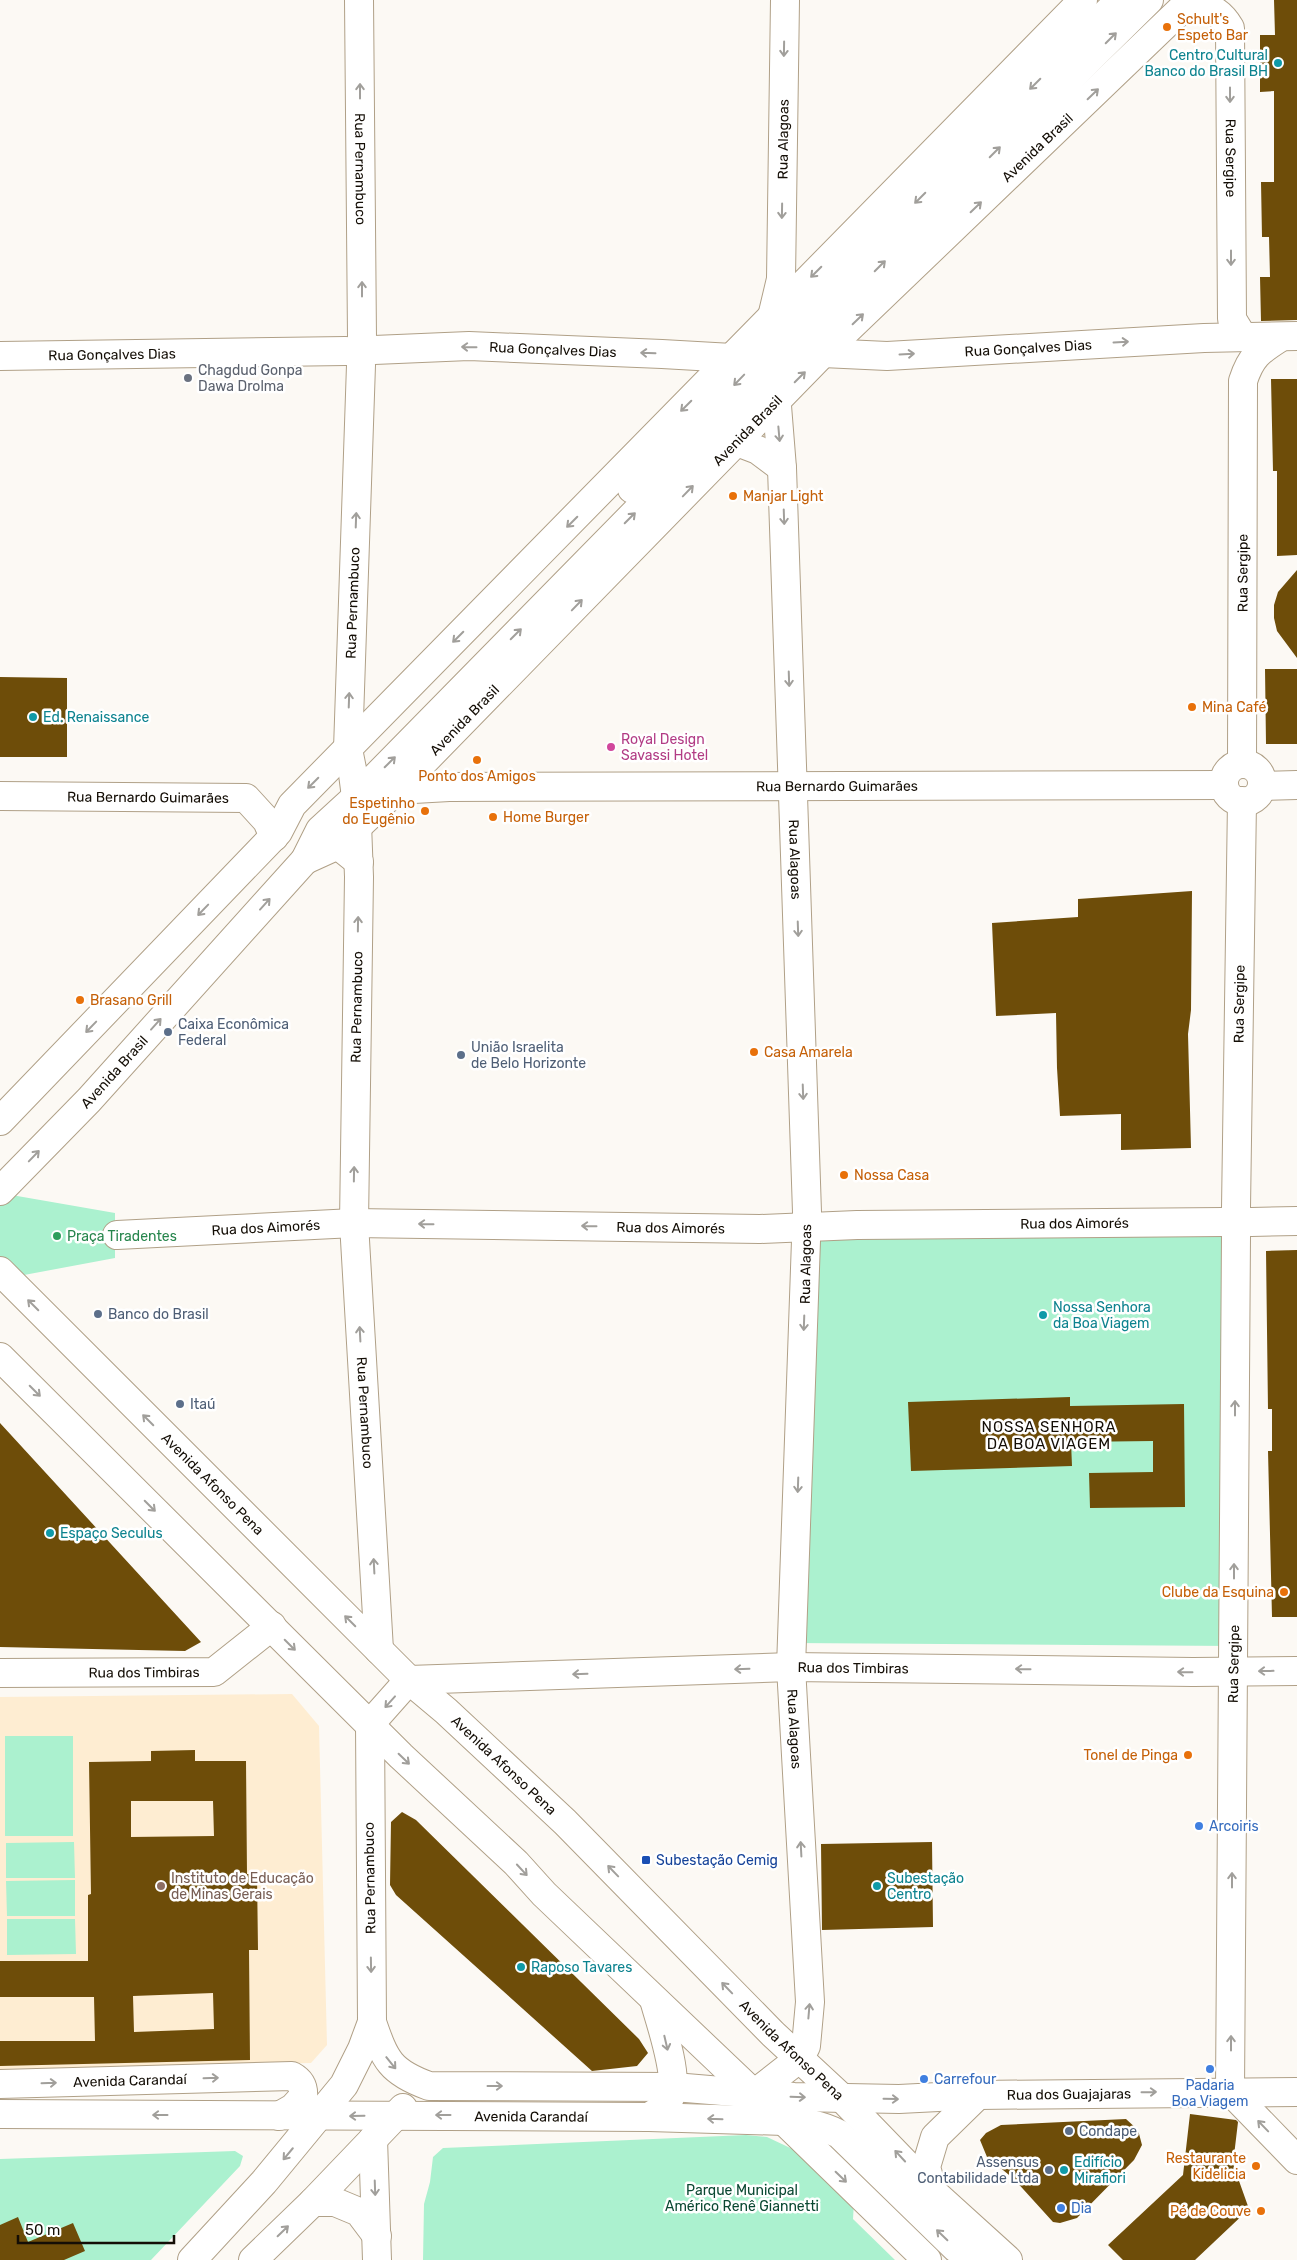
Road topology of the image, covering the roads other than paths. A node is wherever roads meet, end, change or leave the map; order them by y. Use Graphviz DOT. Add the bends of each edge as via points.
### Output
graph roads {
  1 [pos="360,0"];
  2 [pos="785,0"];
  3 [pos="1083,0"];
  4 [pos="1120,0"];
  5 [pos="1149,0"];
  6 [pos="1190,2"];
  7 [pos="791,329"];
  8 [pos="1289,336"];
  9 [pos="1243,337"];
  10 [pos="1204,338"];
  11 [pos="361,351"];
  12 [pos="0,356"];
  13 [pos="732,358"];
  14 [pos="1243,381"];
  15 [pos="776,400"];
  16 [pos="737,442"];
  17 [pos="782,468"];
  18 [pos="432,752"];
  19 [pos="352,773"];
  20 [pos="1297,785"];
  21 [pos="793,786"];
  22 [pos="449,787"];
  23 [pos="396,790"];
  24 [pos="1242,791"];
  25 [pos="0,796"];
  26 [pos="358,826"];
  27 [pos="322,831"];
  28 [pos="276,835"];
  29 [pos="359,862"];
  30 [pos="0,1121"];
  31 [pos="0,1191"];
  32 [pos="1297,1221"];
  33 [pos="1236,1222"];
  34 [pos="354,1223"];
  35 [pos="807,1227"];
  36 [pos="117,1235"];
  37 [pos="0,1271"];
  38 [pos="0,1357"];
  39 [pos="272,1626"];
  40 [pos="379,1650"];
  41 [pos="791,1667"];
  42 [pos="1297,1671"];
  43 [pos="1234,1672"];
  44 [pos="0,1673"];
  45 [pos="409,1680"];
  46 [pos="370,1724"];
  47 [pos="654,2000"];
  48 [pos="372,2022"];
  49 [pos="800,2058"];
  50 [pos="0,2084"];
  51 [pos="429,2086"];
  52 [pos="674,2087"];
  53 [pos="1230,2091"];
  54 [pos="1297,2092"];
  55 [pos="754,2094"];
  56 [pos="978,2094"];
  57 [pos="842,2098"];
  58 [pos="0,2114"];
  59 [pos="395,2115"];
  60 [pos="279,2116"];
  61 [pos="319,2117"];
  62 [pos="649,2117"];
  63 [pos="784,2120"];
  64 [pos="373,2139"];
  65 [pos="1297,2160"];
  66 [pos="933,2192"];
  67 [pos="313,2202"];
  68 [pos="377,2248"];
  69 [pos="192,2260"];
  70 [pos="253,2260"];
  71 [pos="926,2260"];
  72 [pos="983,2260"];
  73 [pos="1008,2260"];
  11 -- 1 [label="street, Rua Pernambuco, one-way"];
  2 -- 7 [label="street, Rua Alagoas, one-way"];
  3 -- 7 [label="street, Avenida Brasil, one-way"];
  4 -- 7 [label="street, Avenida Brasil, one-way"];
  7 -- 5 [label="street, Avenida Brasil, one-way"];
  7 -- 6 [label="street, Avenida Brasil, one-way"];
  6 -- 9 [label="street, Rua Sergipe, one-way" via="1224,16 1230,28 1232,319"];
  7 -- 10 [label="street, Rua Gonçalves Dias, one-way" via="887,356"];
  7 -- 13 [label="street, Avenida Brasil"];
  7 -- 15 [label="street, Rua Alagoas"];
  15 -- 7 [label="street, Avenida Brasil, one-way"];
  7 -- 19 [label="street, Avenida Brasil"];
  8 -- 9 [label="street, Rua Gonçalves Dias"];
  8 -- 14 [label="street, Rua Sergipe" via="1259,350 1249,363"];
  9 -- 10 [label="street, Rua Gonçalves Dias"];
  10 -- 14 [label="street" via="1226,352"];
  11 -- 12 [label="street, Rua Gonçalves Dias"];
  13 -- 11 [label="street, Rua Gonçalves Dias, one-way" via="469,346"];
  19 -- 11 [label="street, Rua Pernambuco, one-way"];
  13 -- 19 [label="street, Avenida Brasil, one-way"];
  14 -- 24 [label="street, Rua Sergipe" via="1242,764 1229,771"];
  15 -- 16 [label="street, Avenida Brasil"];
  15 -- 17 [label="street, Rua Alagoas, one-way"];
  16 -- 17 [label="street" via="758,450"];
  18 -- 16 [label="street, Avenida Brasil, one-way"];
  17 -- 21 [label="street, Rua Alagoas, one-way"];
  18 -- 22 [label="street"];
  18 -- 23 [label="street, Avenida Brasil"];
  19 -- 26 [label="street, Rua Pernambuco"];
  19 -- 27 [label="street, Avenida Brasil"];
  19 -- 28 [label="street, Avenida Brasil, one-way" via="292,804"];
  20 -- 24 [label="street, Rua Bernardo Guimarães"];
  21 -- 22 [label="street, Rua Bernardo Guimarães"];
  21 -- 24 [label="street, Rua Bernardo Guimarães"];
  21 -- 35 [label="street, Rua Alagoas, one-way"];
  22 -- 23 [label="street, Rua Bernardo Guimarães"];
  23 -- 26 [label="street, Avenida Brasil"];
  24 -- 33 [label="street, Rua Sergipe"];
  25 -- 28 [label="street, Rua Bernardo Guimarães" via="246,798"];
  26 -- 27 [label="street, Avenida Brasil"];
  26 -- 29 [label="street, Rua Pernambuco"];
  27 -- 28 [label="street, Avenida Brasil"];
  27 -- 29 [label="street"];
  31 -- 27 [label="street, Avenida Brasil, one-way" via="89,1100 305,860"];
  28 -- 30 [label="street, Avenida Brasil, one-way"];
  34 -- 29 [label="street, Rua Pernambuco, one-way"];
  32 -- 33 [label="street, Rua dos Aimorés"];
  33 -- 35 [label="street, Rua dos Aimorés"];
  43 -- 33 [label="street, Rua Sergipe, one-way"];
  35 -- 34 [label="street, Rua dos Aimorés, one-way"];
  34 -- 36 [label="street, Rua dos Aimorés"];
  40 -- 34 [label="street, Rua Pernambuco, one-way"];
  35 -- 41 [label="street, Rua Alagoas, one-way"];
  40 -- 37 [label="street, Avenida Afonso Pena, one-way"];
  38 -- 39 [label="street, one-way"];
  39 -- 44 [label="street, Rua dos Timbiras" via="214,1672"];
  39 -- 46 [label="street, one-way"];
  40 -- 45 [label="street, Avenida Afonso Pena"];
  43 -- 41 [label="street, Rua dos Timbiras, one-way"];
  41 -- 45 [label="street, Rua dos Timbiras, one-way"];
  49 -- 41 [label="street, Rua Alagoas, one-way" via="806,2046 810,2002"];
  42 -- 43 [label="street, Rua dos Timbiras, one-way"];
  53 -- 43 [label="street, Rua Sergipe, one-way"];
  45 -- 46 [label="street, one-way"];
  49 -- 45 [label="street, Avenida Afonso Pena, one-way" via="565,1822"];
  46 -- 47 [label="street, one-way"];
  46 -- 48 [label="street, Rua Pernambuco, one-way"];
  47 -- 52 [label="street, one-way"];
  47 -- 55 [label="street"];
  48 -- 51 [label="street, one-way" via="394,2068"];
  48 -- 61 [label="street, Rua Pernambuco" via="344,2085"];
  49 -- 55 [label="street"];
  49 -- 57 [label="street, Avenida Afonso Pena"];
  50 -- 60 [label="street, Avenida Carandaí, one-way" via="292,2076 302,2085 303,2097"];
  51 -- 52 [label="street, one-way"];
  51 -- 59 [label="street"];
  52 -- 55 [label="street"];
  52 -- 62 [label="street" via="666,2105"];
  53 -- 54 [label="street, Rua dos Guajajaras"];
  56 -- 53 [label="street, Rua dos Guajajaras, one-way"];
  65 -- 53 [label="street, one-way"];
  55 -- 57 [label="street, one-way"];
  55 -- 63 [label="street"];
  57 -- 56 [label="street, Rua dos Guajajaras, one-way" via="899,2099"];
  56 -- 66 [label="street" via="935,2137 926,2167"];
  66 -- 57 [label="street, Avenida Afonso Pena, one-way"];
  60 -- 58 [label="street, Avenida Carandaí, one-way"];
  59 -- 61 [label="street, Avenida Carandaí, one-way"];
  62 -- 59 [label="street, Avenida Carandaí, one-way"];
  59 -- 64 [label="street"];
  60 -- 61 [label="street, Avenida Carandaí"];
  61 -- 69 [label="street, Rua Pernambuco, one-way"];
  63 -- 62 [label="street, Avenida Carandaí, one-way"];
  63 -- 71 [label="street, one-way"];
  72 -- 63 [label="street, Avenida Carandaí, one-way" via="956,2248 839,2134 824,2126"];
  64 -- 67 [label="street"];
  64 -- 68 [label="street, one-way"];
  66 -- 73 [label="street, Avenida Afonso Pena"];
  67 -- 68 [label="street" via="335,2202 359,2212"];
  70 -- 67 [label="street, one-way"];
}
